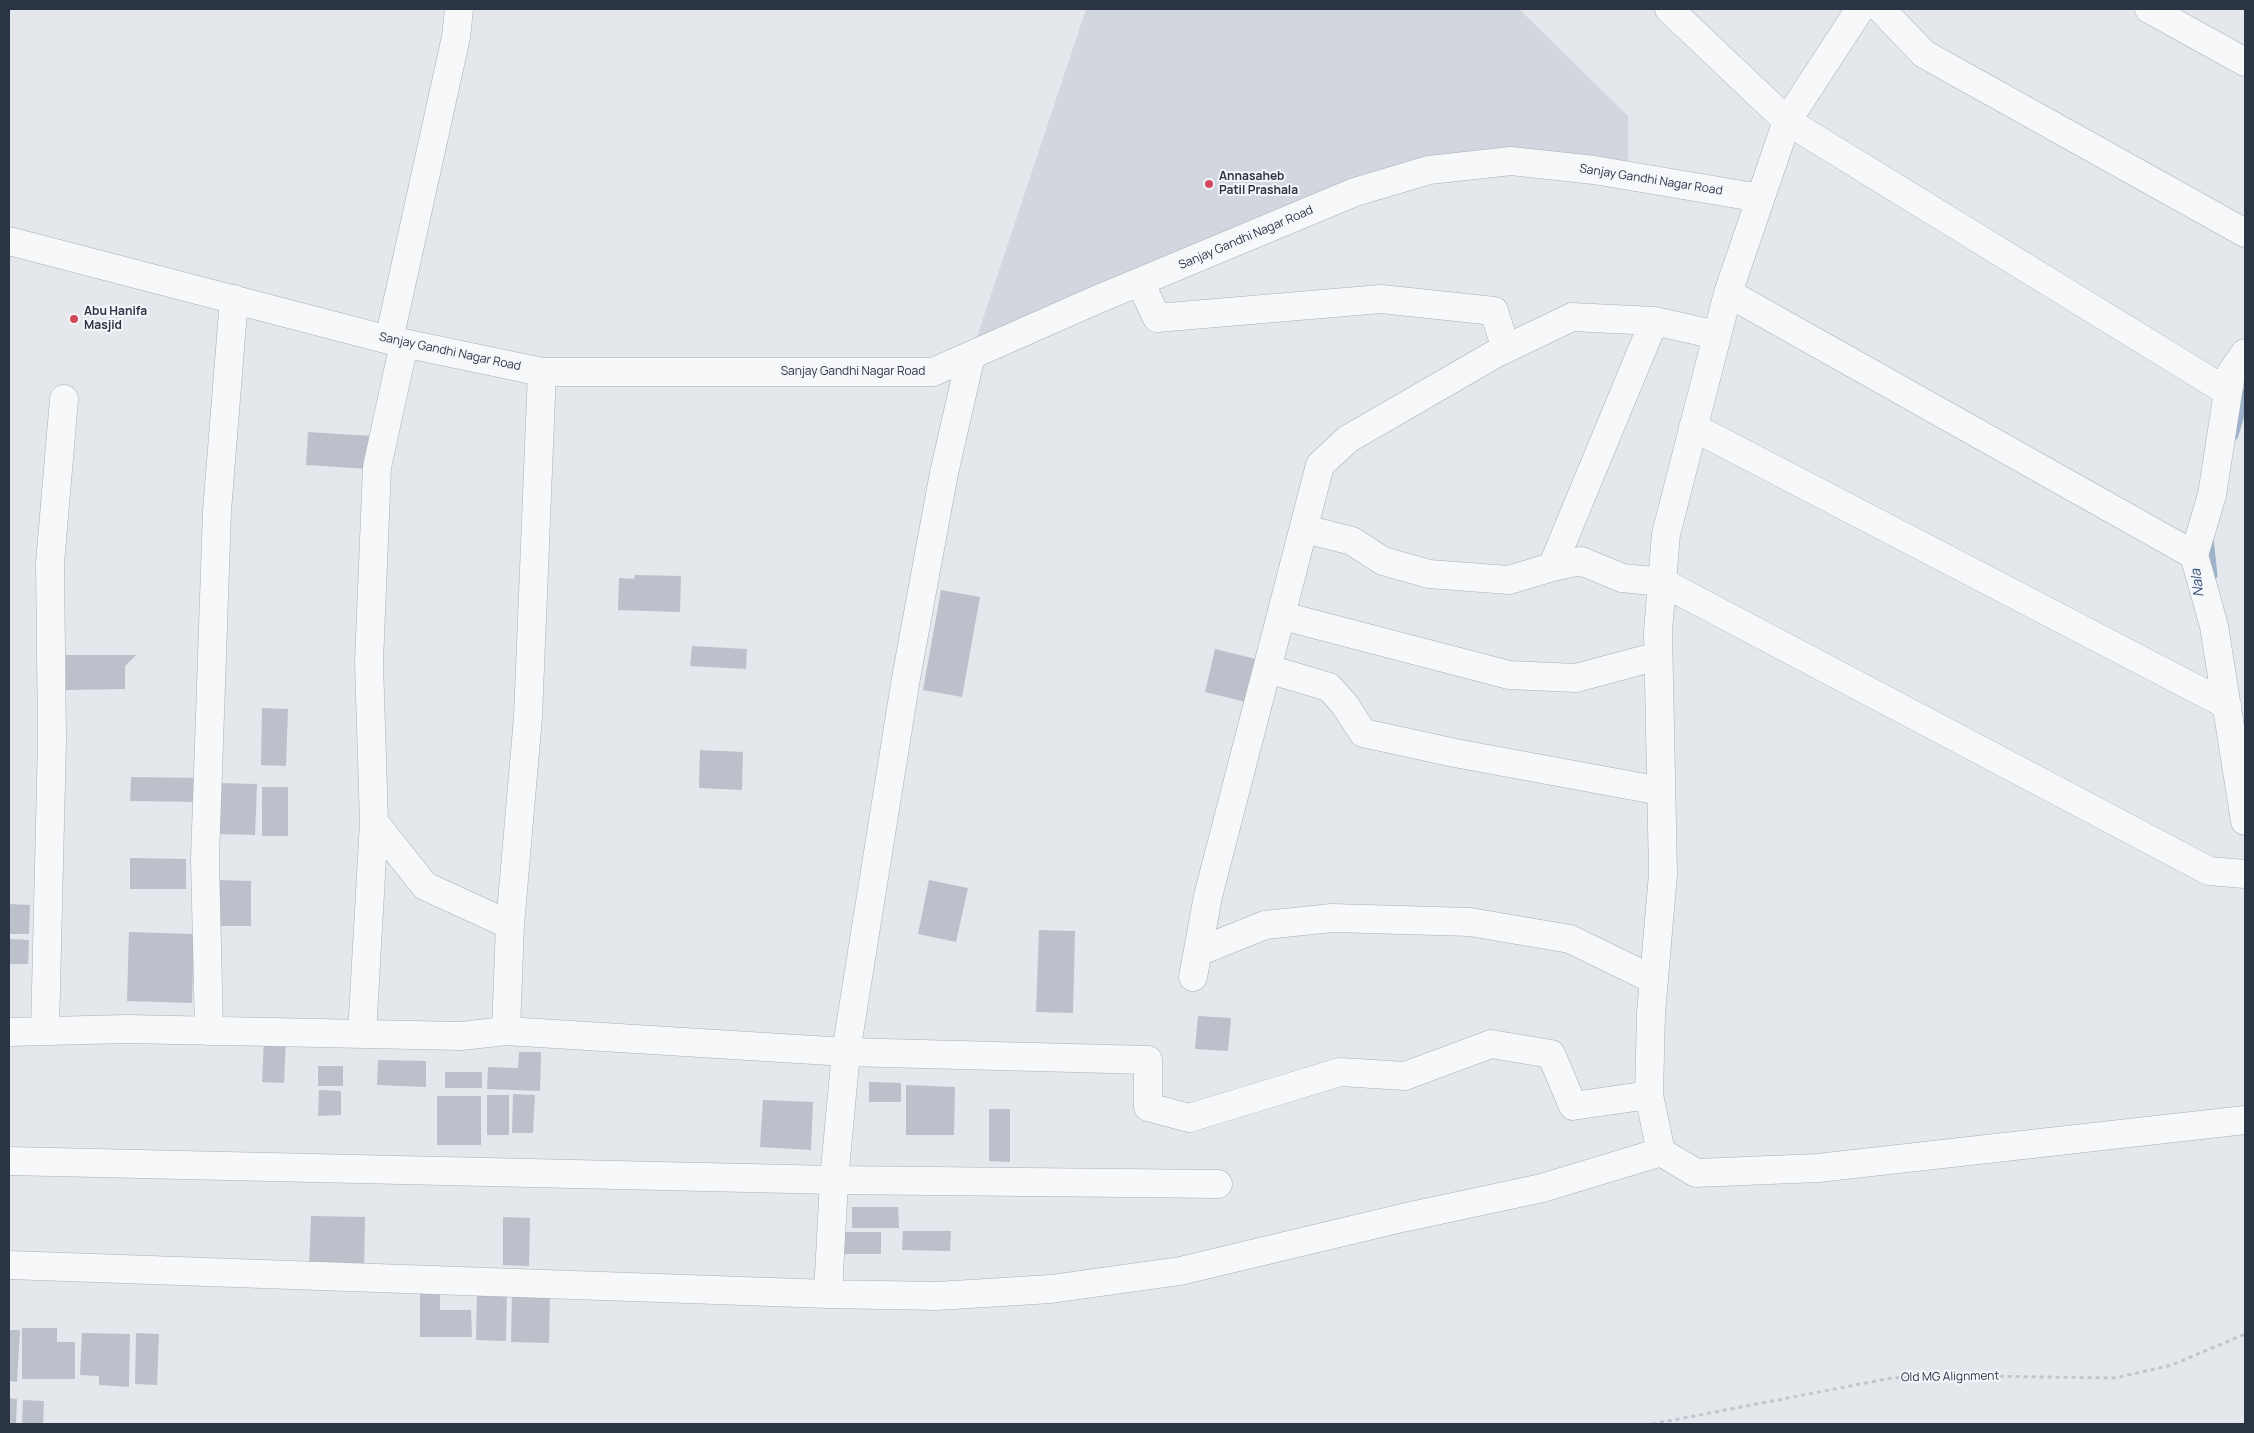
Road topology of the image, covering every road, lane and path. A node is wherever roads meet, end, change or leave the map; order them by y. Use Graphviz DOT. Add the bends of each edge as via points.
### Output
graph roads {
  1 [pos="458,9"];
  2 [pos="1669,9"];
  3 [pos="1860,9"];
  4 [pos="1882,9"];
  5 [pos="2149,9"];
  6 [pos="2245,62"];
  7 [pos="1787,121"];
  8 [pos="1760,198"];
  9 [pos="2245,233"];
  10 [pos="9,242"];
  11 [pos="1140,282"];
  12 [pos="1728,292"];
  13 [pos="234,299"];
  14 [pos="1654,321"];
  15 [pos="1717,335"];
  16 [pos="396,342"];
  17 [pos="1506,349"];
  18 [pos="2245,353"];
  19 [pos="971,356"];
  20 [pos="542,372"];
  21 [pos="2228,392"];
  22 [pos="64,399"];
  23 [pos="1693,428"];
  24 [pos="1305,529"];
  25 [pos="2194,555"];
  26 [pos="1552,567"];
  27 [pos="1662,582"];
  28 [pos="1283,616"];
  29 [pos="1658,656"];
  30 [pos="1268,669"];
  31 [pos="2227,705"];
  32 [pos="1661,791"];
  33 [pos="2245,820"];
  34 [pos="374,822"];
  35 [pos="2245,874"];
  36 [pos="510,925"];
  37 [pos="1654,980"];
  38 [pos="45,1031"];
  39 [pos="209,1031"];
  40 [pos="9,1032"];
  41 [pos="506,1032"];
  42 [pos="362,1034"];
  43 [pos="846,1052"];
  44 [pos="1649,1095"];
  45 [pos="2245,1120"];
  46 [pos="1661,1152"];
  47 [pos="9,1161"];
  48 [pos="834,1180"];
  49 [pos="1218,1184"];
  50 [pos="9,1266"];
  51 [pos="828,1294"];
  52 [pos="2245,1334"];
  53 [pos="1652,1424"];
  1 -- 16 [label="street" via="454,46"];
  2 -- 7 [label="street"];
  3 -- 7 [label="street"];
  4 -- 9 [label="street" via="1924,54"];
  5 -- 6 [label="street"];
  7 -- 8 [label="street"];
  7 -- 21 [label="street"];
  8 -- 11 [label="street, Sanjay Gandhi Nagar Road" via="1594,170 1511,160 1429,170 1355,192"];
  8 -- 12 [label="street"];
  10 -- 13 [label="street, Sanjay Gandhi Nagar Road"];
  11 -- 17 [label="street" via="1157,318 1381,299 1494,310"];
  11 -- 19 [label="street, Sanjay Gandhi Nagar Road"];
  12 -- 15 [label="street"];
  12 -- 25 [label="street"];
  13 -- 16 [label="street, Sanjay Gandhi Nagar Road"];
  13 -- 39 [label="street" via="218,511 205,849"];
  14 -- 15 [label="street"];
  14 -- 17 [label="street" via="1572,317"];
  14 -- 26 [label="street"];
  15 -- 23 [label="street"];
  16 -- 20 [label="street, Sanjay Gandhi Nagar Road"];
  16 -- 34 [label="street" via="377,467 369,662"];
  17 -- 24 [label="street" via="1348,440 1320,465"];
  18 -- 21 [label="street" via="2231,373"];
  19 -- 20 [label="street, Sanjay Gandhi Nagar Road" via="933,372"];
  19 -- 43 [label="street" via="944,473 908,668"];
  20 -- 36 [label="street" via="528,716"];
  21 -- 25 [label="street" via="2212,495"];
  22 -- 38 [label="street" via="50,563 52,740"];
  23 -- 27 [label="street" via="1666,534"];
  23 -- 31 [label="street"];
  24 -- 26 [label="street" via="1352,541 1383,561 1429,574 1509,580"];
  24 -- 28 [label="street"];
  25 -- 31 [label="street" via="2214,626"];
  26 -- 27 [label="street" via="1581,561 1622,578"];
  27 -- 29 [label="street"];
  27 -- 35 [label="street" via="2209,871"];
  28 -- 29 [label="street" via="1509,675 1576,678"];
  28 -- 30 [label="street"];
  29 -- 32 [label="street"];
  30 -- 32 [label="street" via="1329,687 1363,733"];
  30 -- 37 [label="street" via="1208,896 1196,965 1265,925 1332,918 1470,922 1570,939"];
  31 -- 33 [label="street"];
  32 -- 37 [label="street" via="1663,874"];
  34 -- 36 [label="street" via="424,886"];
  34 -- 42 [label="street"];
  36 -- 41 [label="street"];
  37 -- 44 [label="street"];
  38 -- 39 [label="street"];
  38 -- 40 [label="street"];
  39 -- 42 [label="street"];
  41 -- 42 [label="street" via="461,1036"];
  41 -- 43 [label="street"];
  43 -- 44 [label="street" via="1148,1060 1148,1107 1189,1118 1340,1072 1405,1076 1491,1044 1551,1054 1573,1106"];
  43 -- 48 [label="street"];
  44 -- 46 [label="street"];
  45 -- 46 [label="street" via="1818,1168 1696,1173"];
  46 -- 51 [label="street" via="1542,1188 1180,1271 1051,1289 937,1296"];
  47 -- 48 [label="street"];
  48 -- 49 [label="street"];
  48 -- 51 [label="street"];
  50 -- 51 [label="street"];
  52 -- 53 [label="path, Old MG Alignment" via="2172,1365 2115,1378 1892,1378"];
}
